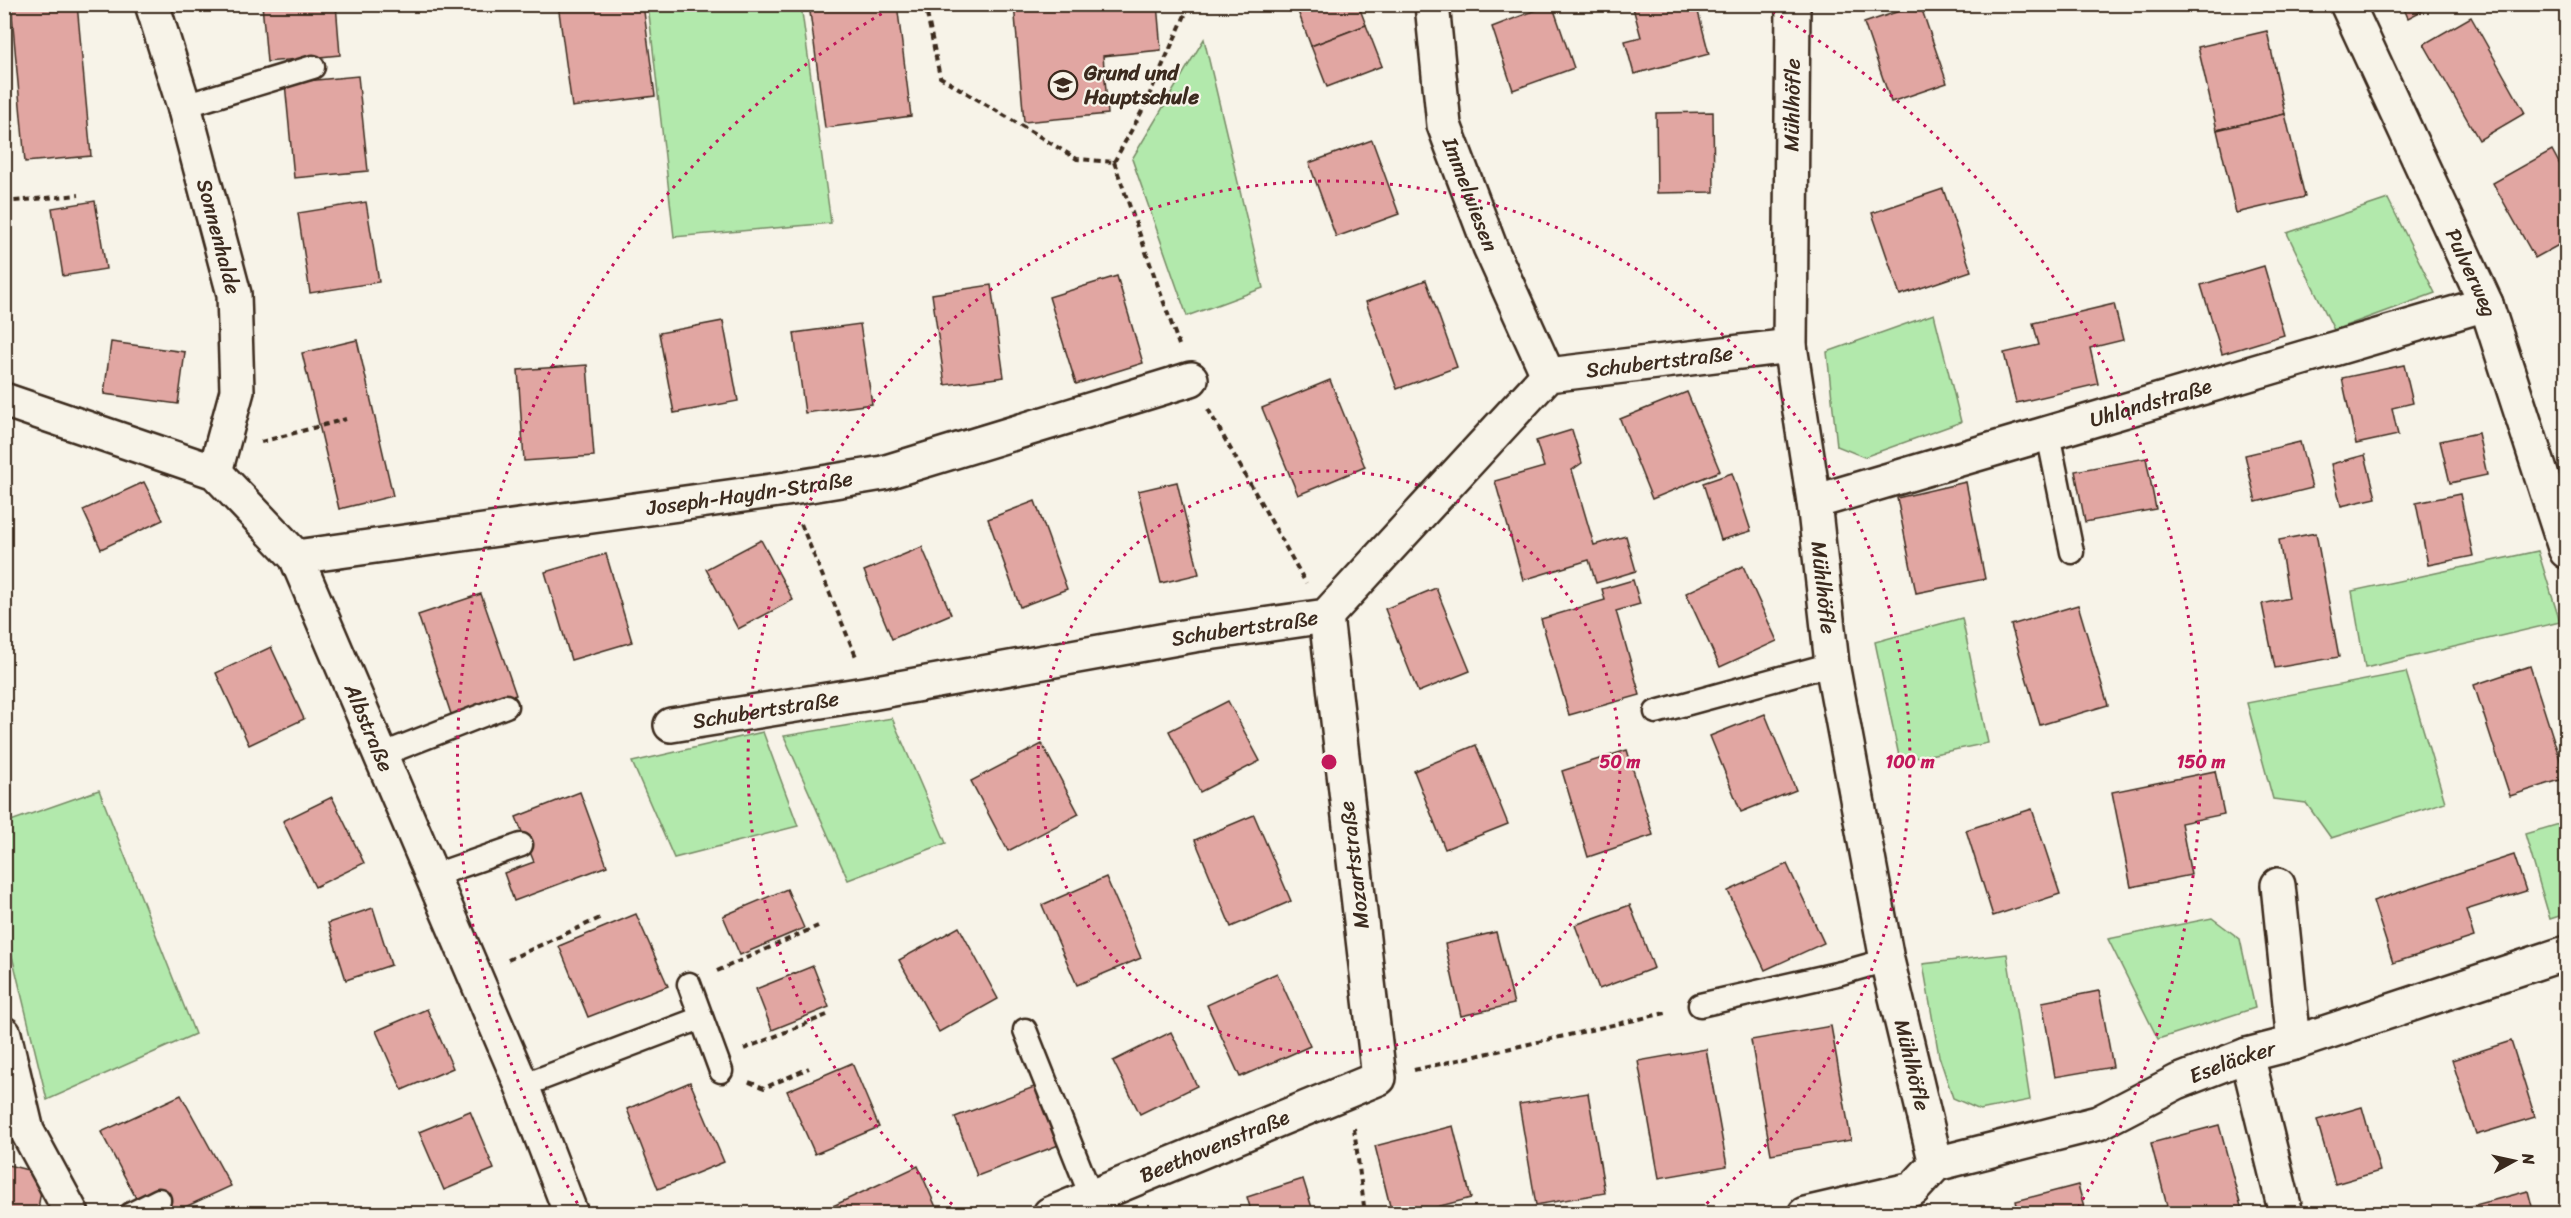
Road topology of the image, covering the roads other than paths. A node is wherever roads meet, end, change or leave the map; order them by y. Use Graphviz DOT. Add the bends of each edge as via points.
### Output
graph roads {
  1 [pos="152,4"];
  2 [pos="1432,4"];
  3 [pos="1793,4"];
  4 [pos="2347,4"];
  5 [pos="313,67"];
  6 [pos="184,106"];
  7 [pos="2486,304"];
  8 [pos="1790,346"];
  9 [pos="1548,375"];
  10 [pos="1191,379"];
  11 [pos="4,400"];
  12 [pos="2048,434"];
  13 [pos="218,463"];
  14 [pos="1814,502"];
  15 [pos="2566,551"];
  16 [pos="2072,552"];
  17 [pos="296,557"];
  18 [pos="1326,616"];
  19 [pos="1832,664"];
  20 [pos="506,706"];
  21 [pos="1656,712"];
  22 [pos="671,725"];
  23 [pos="381,755"];
  24 [pos="521,845"];
  25 [pos="432,876"];
  26 [pos="2278,885"];
  27 [pos="2566,953"];
  28 [pos="1887,960"];
  29 [pos="689,984"];
  30 [pos="1700,1005"];
  31 [pos="701,1018"];
  32 [pos="1025,1030"];
  33 [pos="4,1034"];
  34 [pos="2294,1043"];
  35 [pos="2247,1055"];
  36 [pos="719,1066"];
  37 [pos="1379,1078"];
  38 [pos="522,1086"];
  39 [pos="1936,1164"];
  40 [pos="1090,1196"];
  41 [pos="159,1200"];
  42 [pos="72,1214"];
  43 [pos="131,1214"];
  44 [pos="571,1214"];
  45 [pos="1050,1214"];
  46 [pos="1805,1214"];
  47 [pos="2286,1214"];
  1 -- 6 [label="street, Sonnenhalde"];
  2 -- 9 [label="street, Immelwiesen" via="1444,125 1490,247"];
  3 -- 8 [label="street, Mühlhöfle"];
  4 -- 7 [label="street, Pulverweg"];
  5 -- 6 [label="lane"];
  6 -- 13 [label="street, Sonnenhalde" via="234,294 237,391"];
  7 -- 12 [label="street, Uhlandstraße"];
  7 -- 15 [label="street, Pulverweg"];
  8 -- 9 [label="street, Schubertstraße"];
  8 -- 14 [label="street, Mühlhöfle"];
  9 -- 18 [label="street, Schubertstraße"];
  10 -- 17 [label="street, Joseph-Haydn-Straße" via="883,473"];
  11 -- 13 [label="street, Albstraße"];
  12 -- 14 [label="street, Uhlandstraße"];
  12 -- 16 [label="lane"];
  13 -- 17 [label="street, Albstraße"];
  14 -- 19 [label="street, Mühlhöfle"];
  17 -- 23 [label="street, Albstraße"];
  18 -- 22 [label="street, Schubertstraße"];
  18 -- 37 [label="street, Mozartstraße"];
  19 -- 21 [label="lane"];
  19 -- 28 [label="street, Mühlhöfle"];
  20 -- 23 [label="lane"];
  23 -- 25 [label="street, Albstraße"];
  24 -- 25 [label="lane"];
  25 -- 38 [label="street, Albstraße"];
  26 -- 34 [label="street"];
  27 -- 34 [label="street, Eseläcker"];
  28 -- 30 [label="lane"];
  28 -- 39 [label="street, Mühlhöfle"];
  29 -- 31 [label="lane"];
  31 -- 36 [label="lane"];
  31 -- 38 [label="lane"];
  32 -- 40 [label="lane"];
  33 -- 42 [label="street" via="27,1131"];
  34 -- 35 [label="street, Eseläcker"];
  35 -- 39 [label="street, Eseläcker" via="2177,1082 2098,1123"];
  35 -- 47 [label="street"];
  37 -- 40 [label="street, Beethovenstraße"];
  38 -- 44 [label="street, Albstraße"];
  39 -- 46 [label="street" via="1913,1189"];
  40 -- 45 [label="street, Beethovenstraße"];
  41 -- 43 [label="lane"];
}
